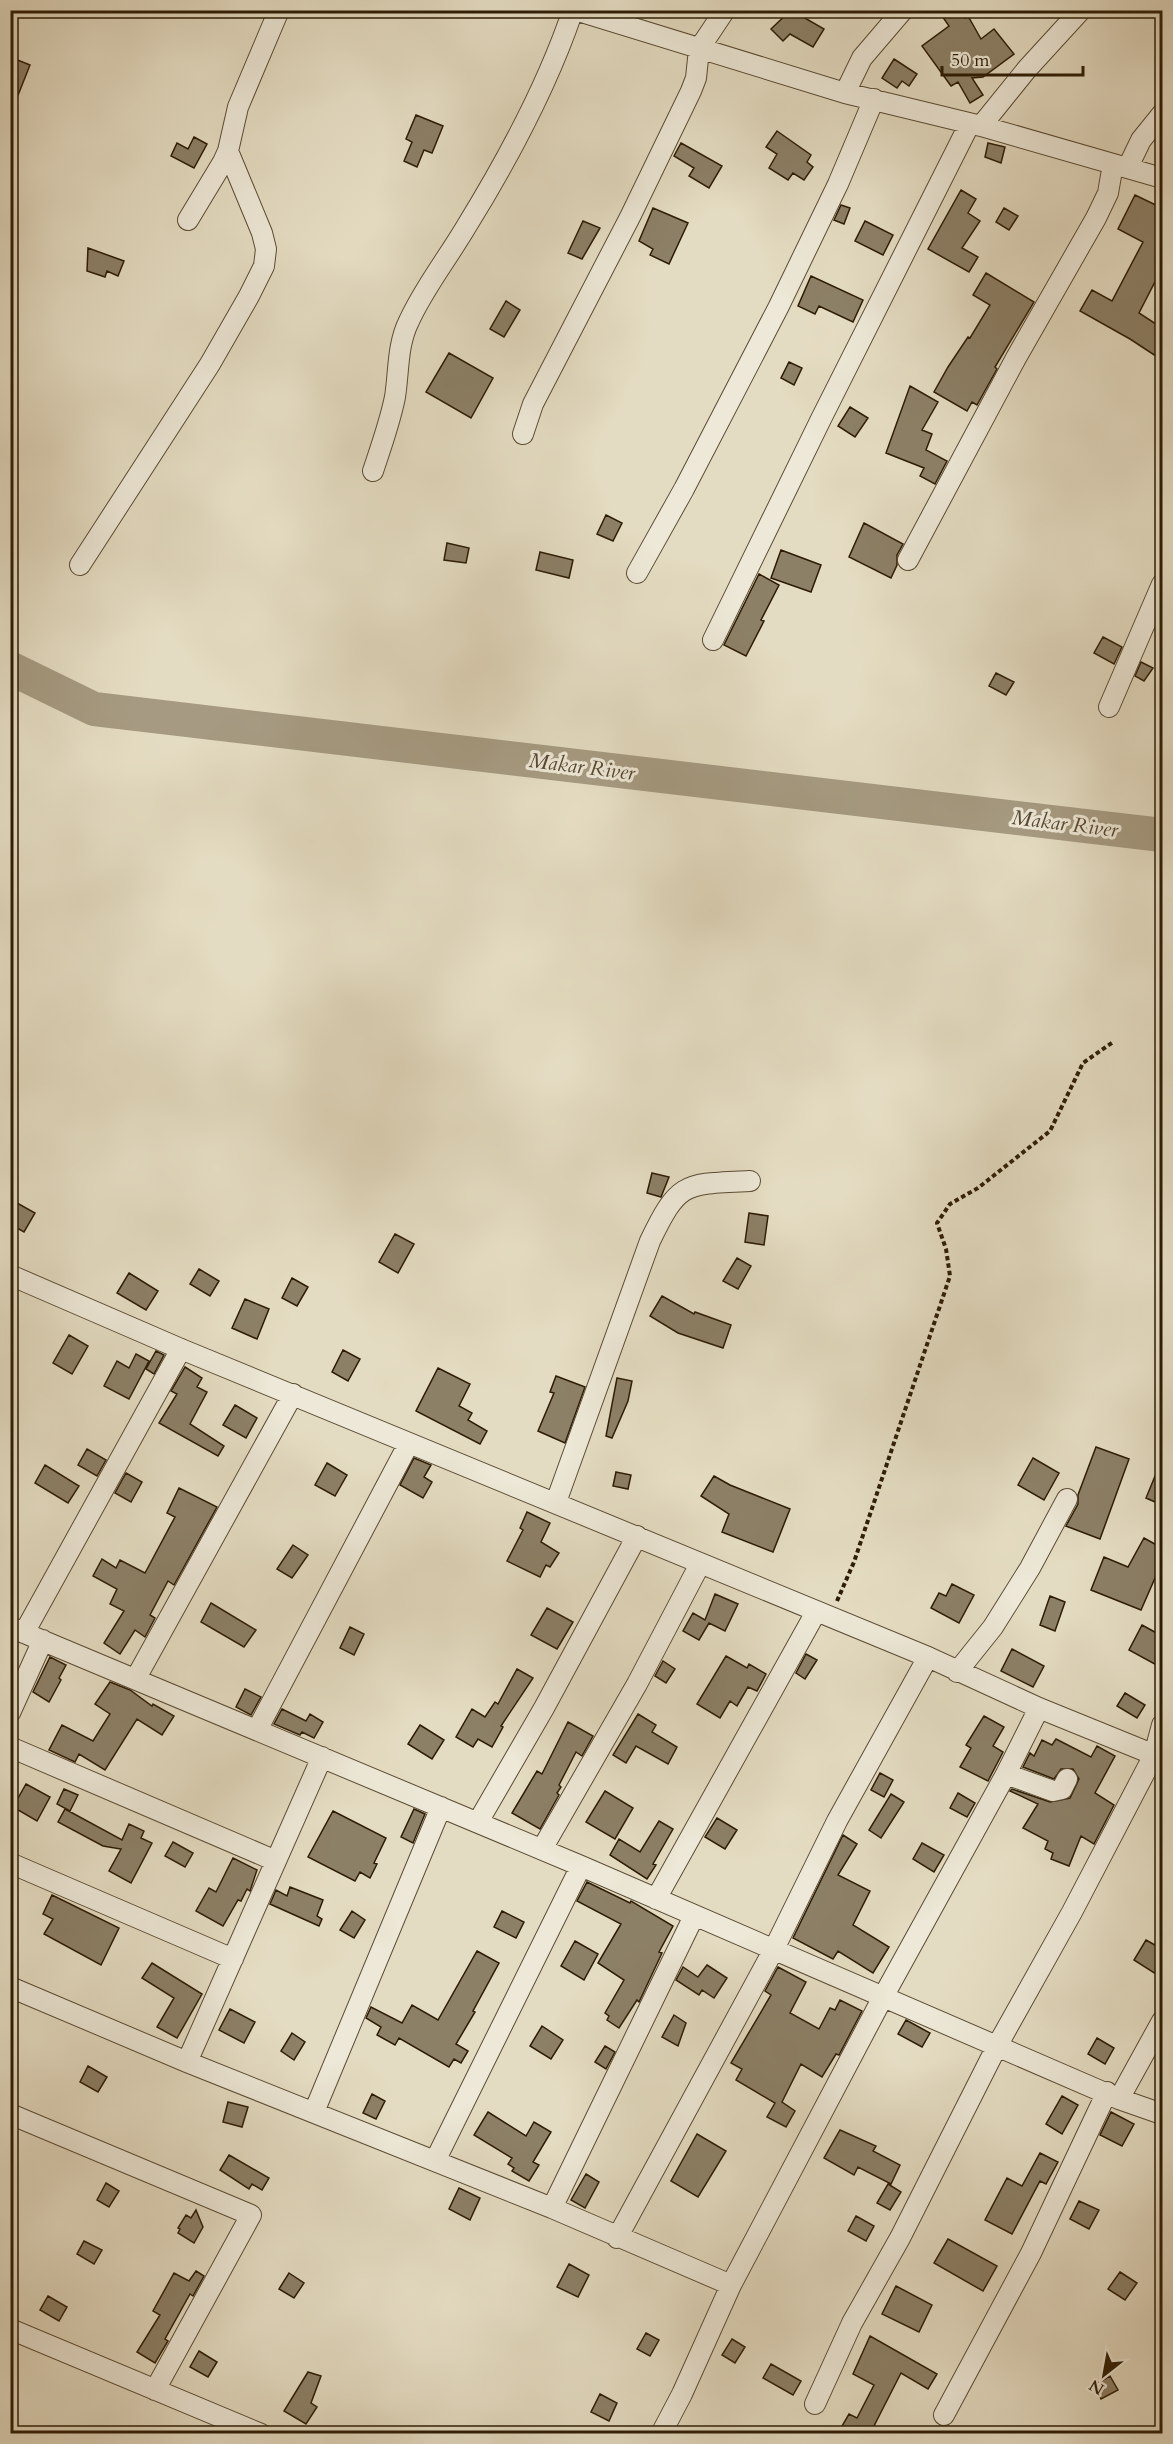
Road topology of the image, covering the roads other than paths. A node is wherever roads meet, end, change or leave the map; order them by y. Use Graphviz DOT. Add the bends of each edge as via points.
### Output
graph roads {
  1 [pos="279,10"];
  2 [pos="574,10"];
  3 [pos="725,10"];
  4 [pos="903,10"];
  5 [pos="1081,10"];
  6 [pos="699,49"];
  7 [pos="845,93"];
  8 [pos="874,99"];
  9 [pos="1162,114"];
  10 [pos="975,125"];
  11 [pos="228,151"];
  12 [pos="1120,165"];
  13 [pos="1162,178"];
  14 [pos="188,220"];
  15 [pos="524,434"];
  16 [pos="373,471"];
  17 [pos="908,560"];
  18 [pos="80,565"];
  19 [pos="637,573"];
  20 [pos="1162,584"];
  21 [pos="713,640"];
  22 [pos="1109,707"];
  23 [pos="750,1181"];
  24 [pos="10,1275"];
  25 [pos="181,1349"];
  26 [pos="294,1395"];
  27 [pos="409,1443"];
  28 [pos="1066,1499"];
  29 [pos="556,1502"];
  30 [pos="637,1536"];
  31 [pos="700,1564"];
  32 [pos="823,1615"];
  33 [pos="17,1630"];
  34 [pos="43,1640"];
  35 [pos="928,1657"];
  36 [pos="957,1671"];
  37 [pos="136,1678"];
  38 [pos="1039,1708"];
  39 [pos="10,1713"];
  40 [pos="1162,1725"];
  41 [pos="257,1730"];
  42 [pos="10,1747"];
  43 [pos="322,1757"];
  44 [pos="1158,1757"];
  45 [pos="1006,1774"];
  46 [pos="1066,1779"];
  47 [pos="441,1807"];
  48 [pos="478,1822"];
  49 [pos="542,1849"];
  50 [pos="276,1861"];
  51 [pos="10,1863"];
  52 [pos="581,1866"];
  53 [pos="656,1899"];
  54 [pos="693,1916"];
  55 [pos="773,1951"];
  56 [pos="233,1959"];
  57 [pos="10,1987"];
  58 [pos="883,1997"];
  59 [pos="1162,2021"];
  60 [pos="997,2046"];
  61 [pos="187,2062"];
  62 [pos="1113,2095"];
  63 [pos="314,2112"];
  64 [pos="10,2114"];
  65 [pos="1162,2114"];
  66 [pos="435,2161"];
  67 [pos="552,2208"];
  68 [pos="617,2238"];
  69 [pos="731,2285"];
  70 [pos="10,2329"];
  71 [pos="155,2390"];
  72 [pos="815,2404"];
  73 [pos="944,2415"];
  74 [pos="261,2433"];
  75 [pos="660,2433"];
  1 -- 11 [label="street" via="237,107"];
  2 -- 6 [label="street"];
  2 -- 16 [label="street" via="561,47 519,135 407,325 395,396"];
  3 -- 6 [label="street"];
  4 -- 7 [label="street" via="862,58"];
  5 -- 10 [label="street"];
  6 -- 7 [label="street"];
  6 -- 15 [label="street" via="691,92 533,404"];
  7 -- 8 [label="street"];
  8 -- 10 [label="street"];
  8 -- 19 [label="street" via="778,308"];
  9 -- 12 [label="street"];
  10 -- 12 [label="street"];
  10 -- 21 [label="street" via="821,419"];
  11 -- 14 [label="street"];
  11 -- 18 [label="street" via="262,233 266,249 264,266 210,364"];
  12 -- 13 [label="street"];
  12 -- 17 [label="street" via="1096,218"];
  20 -- 22 [label="street"];
  23 -- 29 [label="street" via="700,1184 681,1191 666,1207 650,1241"];
  24 -- 25 [label="street"];
  25 -- 26 [label="street"];
  25 -- 33 [label="street"];
  26 -- 27 [label="street"];
  26 -- 37 [label="street"];
  27 -- 29 [label="street"];
  27 -- 41 [label="street"];
  28 -- 36 [label="street" via="993,1627"];
  29 -- 30 [label="street"];
  30 -- 31 [label="street"];
  30 -- 48 [label="street"];
  31 -- 32 [label="street"];
  31 -- 49 [label="street" via="637,1684"];
  32 -- 35 [label="street"];
  32 -- 53 [label="street"];
  33 -- 34 [label="street"];
  34 -- 37 [label="street"];
  34 -- 39 [label="street"];
  35 -- 36 [label="street"];
  35 -- 55 [label="street" via="837,1821"];
  36 -- 38 [label="street"];
  37 -- 41 [label="street"];
  38 -- 44 [label="street"];
  38 -- 45 [label="street"];
  40 -- 44 [label="street"];
  41 -- 43 [label="street"];
  42 -- 50 [label="street"];
  43 -- 47 [label="street"];
  43 -- 50 [label="street"];
  44 -- 60 [label="street"];
  45 -- 46 [label="street" via="1053,1791 1062,1789"];
  45 -- 58 [label="street"];
  47 -- 48 [label="street"];
  47 -- 63 [label="street"];
  48 -- 49 [label="street"];
  49 -- 52 [label="street"];
  50 -- 56 [label="street"];
  51 -- 56 [label="street"];
  52 -- 53 [label="street"];
  52 -- 66 [label="street"];
  53 -- 54 [label="street"];
  54 -- 55 [label="street"];
  54 -- 67 [label="street"];
  55 -- 58 [label="street"];
  55 -- 68 [label="street"];
  56 -- 61 [label="street"];
  57 -- 61 [label="street"];
  58 -- 60 [label="street"];
  58 -- 69 [label="street"];
  59 -- 62 [label="street"];
  60 -- 62 [label="street"];
  60 -- 72 [label="street" via="900,2238 852,2323"];
  61 -- 63 [label="street"];
  62 -- 65 [label="street"];
  62 -- 73 [label="street"];
  63 -- 66 [label="street"];
  64 -- 71 [label="street" via="251,2215"];
  66 -- 67 [label="street"];
  67 -- 68 [label="street"];
  68 -- 69 [label="street"];
  69 -- 75 [label="street"];
  70 -- 71 [label="street"];
  71 -- 74 [label="street"];
}
